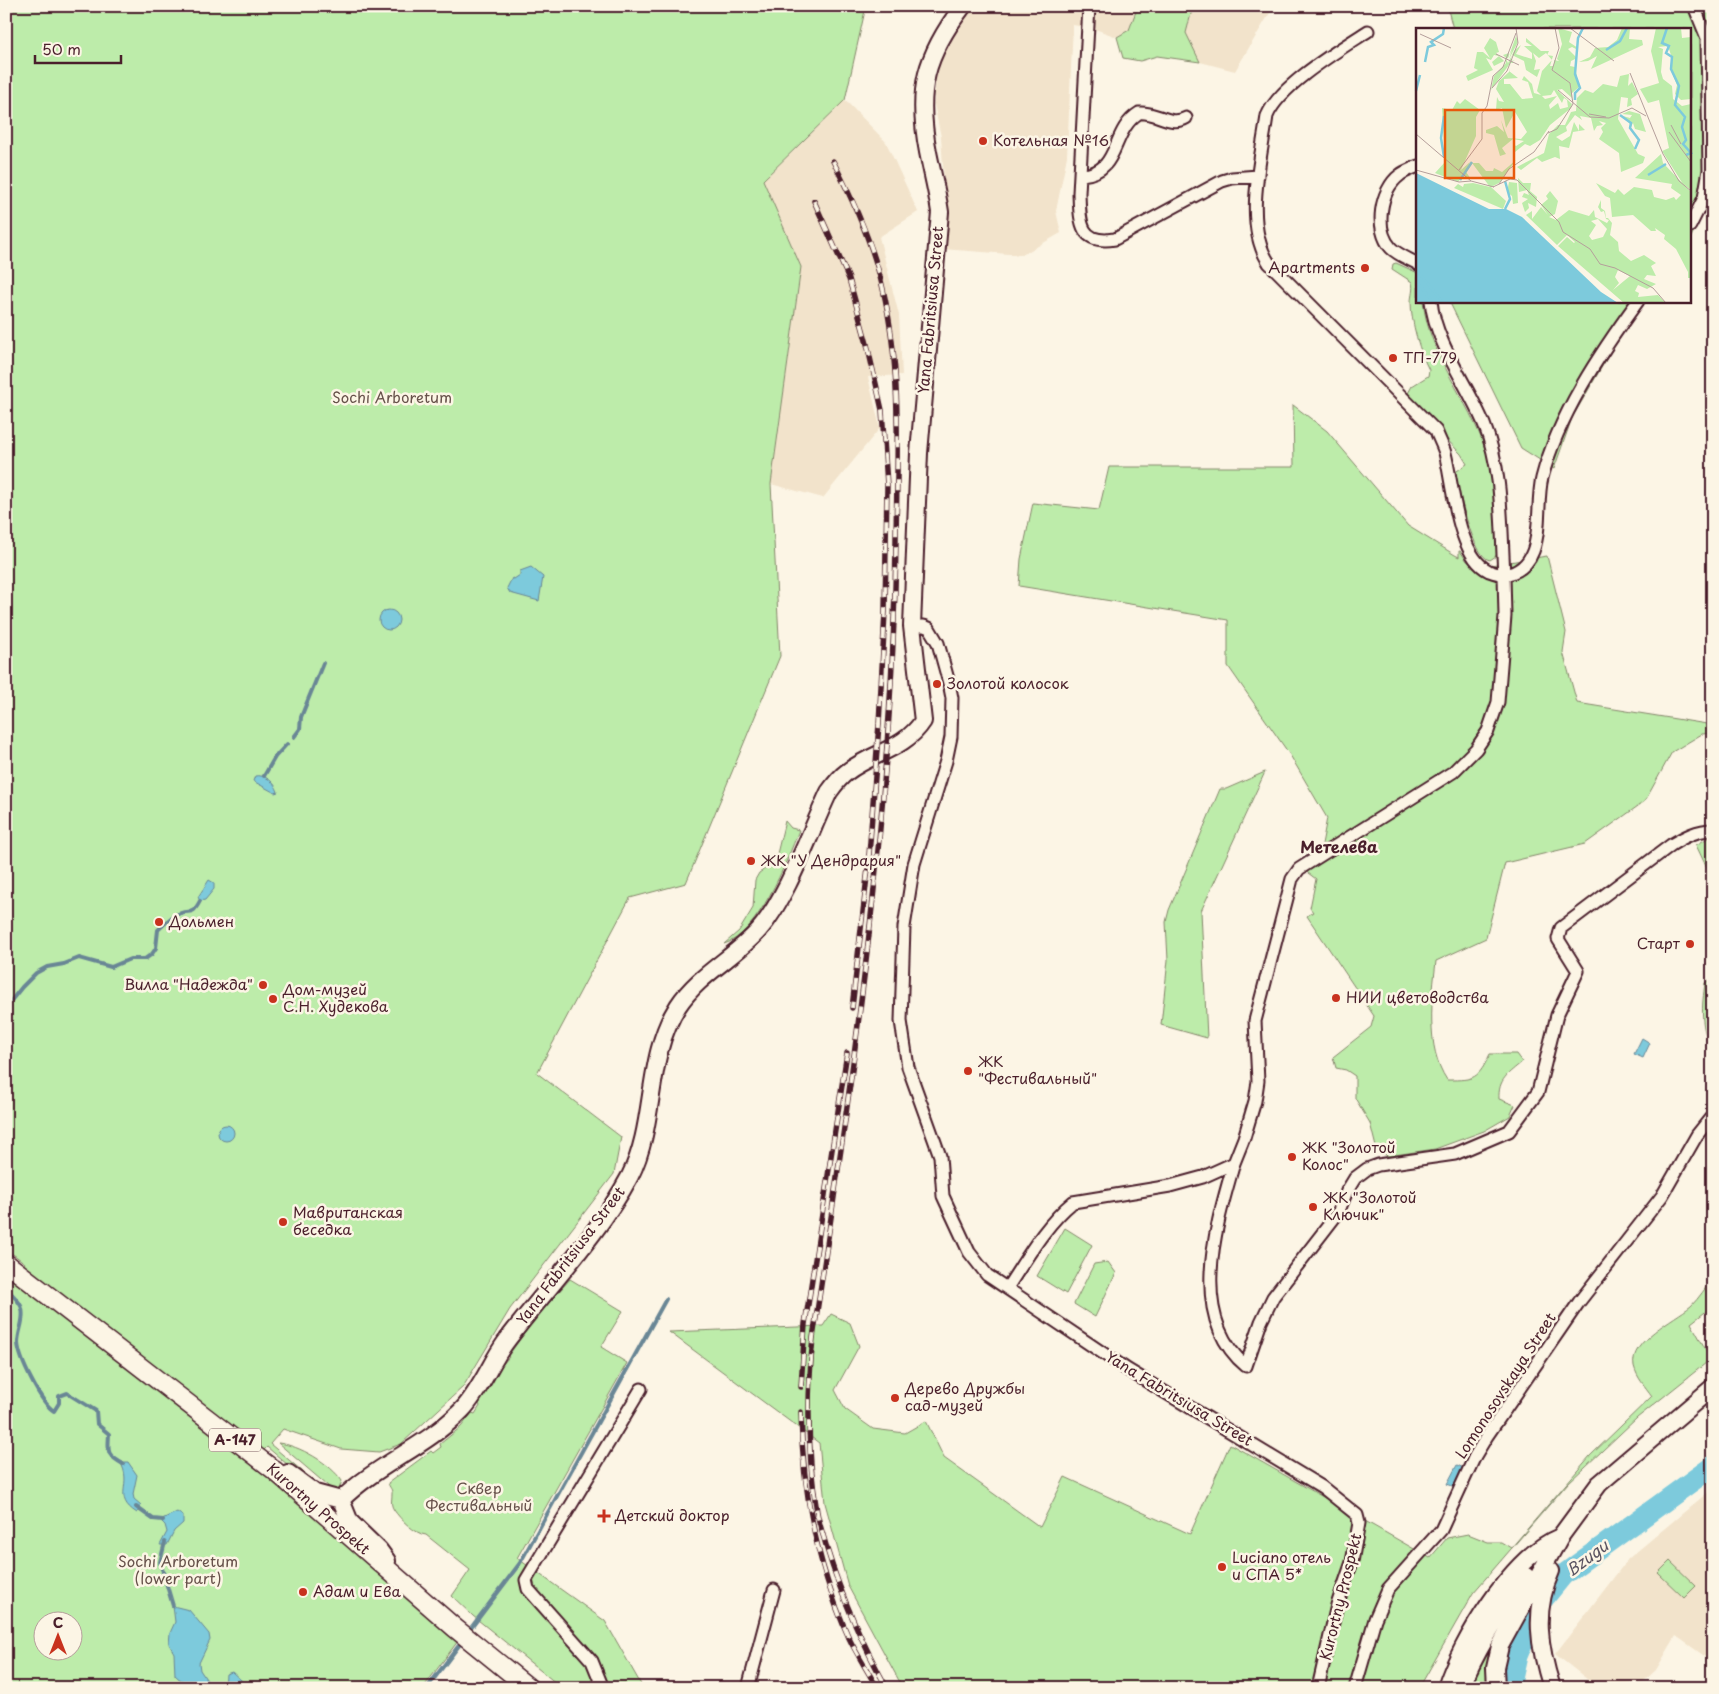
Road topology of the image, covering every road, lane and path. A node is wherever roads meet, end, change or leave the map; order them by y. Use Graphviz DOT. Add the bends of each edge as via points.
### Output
graph roads {
  1 [pos="963,6"];
  2 [pos="1090,6"];
  3 [pos="1694,6"];
  4 [pos="1368,32"];
  5 [pos="1186,118"];
  6 [pos="1416,167"];
  7 [pos="1082,175"];
  8 [pos="1258,176"];
  9 [pos="1692,222"];
  10 [pos="1416,263"];
  11 [pos="1430,302"];
  12 [pos="1637,302"];
  13 [pos="1504,575"];
  14 [pos="912,626"];
  15 [pos="1713,830"];
  16 [pos="1713,1116"];
  17 [pos="1234,1163"];
  18 [pos="6,1263"];
  19 [pos="1007,1288"];
  20 [pos="1713,1387"];
  21 [pos="641,1389"];
  22 [pos="274,1470"];
  23 [pos="341,1500"];
  24 [pos="1350,1509"];
  25 [pos="1553,1541"];
  26 [pos="392,1572"];
  27 [pos="774,1590"];
  28 [pos="529,1688"];
  29 [pos="603,1688"];
  30 [pos="748,1688"];
  31 [pos="1318,1688"];
  32 [pos="1355,1688"];
  33 [pos="1446,1688"];
  34 [pos="1461,1688"];
  35 [pos="1496,1688"];
  36 [pos="1552,1688"];
  1 -- 14 [label="main road, Yana Fabritsiusa Street" via="934,50 925,76 924,133 937,184 940,212 920,444"];
  2 -- 7 [label="street"];
  3 -- 9 [label="street" via="1707,38 1710,170 1704,198"];
  4 -- 8 [label="street" via="1336,52 1276,100 1267,116"];
  5 -- 7 [label="street" via="1175,122 1154,114 1139,114 1128,122 1107,165 1093,174"];
  6 -- 10 [label="street" via="1400,175 1390,186 1382,218 1384,238 1389,246"];
  7 -- 8 [label="street" via="1079,193 1082,226 1088,236 1104,241 1114,239 1222,181"];
  8 -- 13 [label="street" via="1255,226 1262,252 1436,432 1469,548 1489,571"];
  11 -- 13 [label="street" via="1436,326 1484,424 1494,458"];
  12 -- 13 [label="street" via="1599,358 1559,429 1542,479 1538,530 1532,557 1514,574"];
  13 -- 17 [label="street" via="1505,616 1498,702 1488,731 1476,749 1453,772 1299,869 1292,879 1255,1021 1256,1101"];
  14 -- 19 [label="street, Yana Fabritsiusa Street" via="924,626 934,634 952,698 951,737 946,761 914,864 907,905 900,990 902,1037 908,1067 940,1156 943,1196 977,1265"];
  14 -- 23 [label="main road, Yana Fabritsiusa Street" via="923,721 916,733 904,743 858,765 839,779 829,792 773,911 759,930 705,975 679,1005 662,1039 638,1153 630,1175 614,1200 577,1253 504,1345 462,1409 430,1438"];
  15 -- 17 [label="street" via="1688,835 1671,845 1561,928 1558,940 1578,971 1557,1015 1538,1092 1523,1115 1508,1131 1455,1154 1378,1165 1355,1178 1338,1213 1273,1297 1246,1366 1222,1341 1214,1313 1211,1280 1218,1220"];
  16 -- 32 [label="street, Lomonosovskaya Street" via="1697,1135 1662,1196 1579,1302 1487,1436 1441,1530 1388,1588 1375,1618"];
  17 -- 19 [label="street" via="1203,1177 1170,1186 1073,1202 1027,1255"];
  18 -- 22 [label="main road, Kurortny Prospekt / А-147"];
  19 -- 24 [label="street, Yana Fabritsiusa Street" via="1128,1370 1322,1487"];
  20 -- 25 [label="main road" via="1599,1484"];
  21 -- 29 [label="street" via="526,1580 528,1590 592,1661"];
  22 -- 23 [label="main road" via="290,1474 319,1495"];
  22 -- 26 [label="main road, Kurortny Prospekt / А-147"];
  23 -- 26 [label="main road" via="350,1522 379,1550"];
  24 -- 31 [label="street, Kurortny Prospekt" via="1357,1515 1359,1523 1352,1562 1337,1605"];
  25 -- 33 [label="main road" via="1512,1577 1471,1631"];
  25 -- 34 [label="main road" via="1492,1628"];
  25 -- 35 [label="main road" via="1496,1657"];
  25 -- 36 [label="main road" via="1559,1556 1546,1584 1538,1629"];
  26 -- 28 [label="main road, Kurortny Prospekt / А-147"];
  27 -- 30 [label="street"];
}
